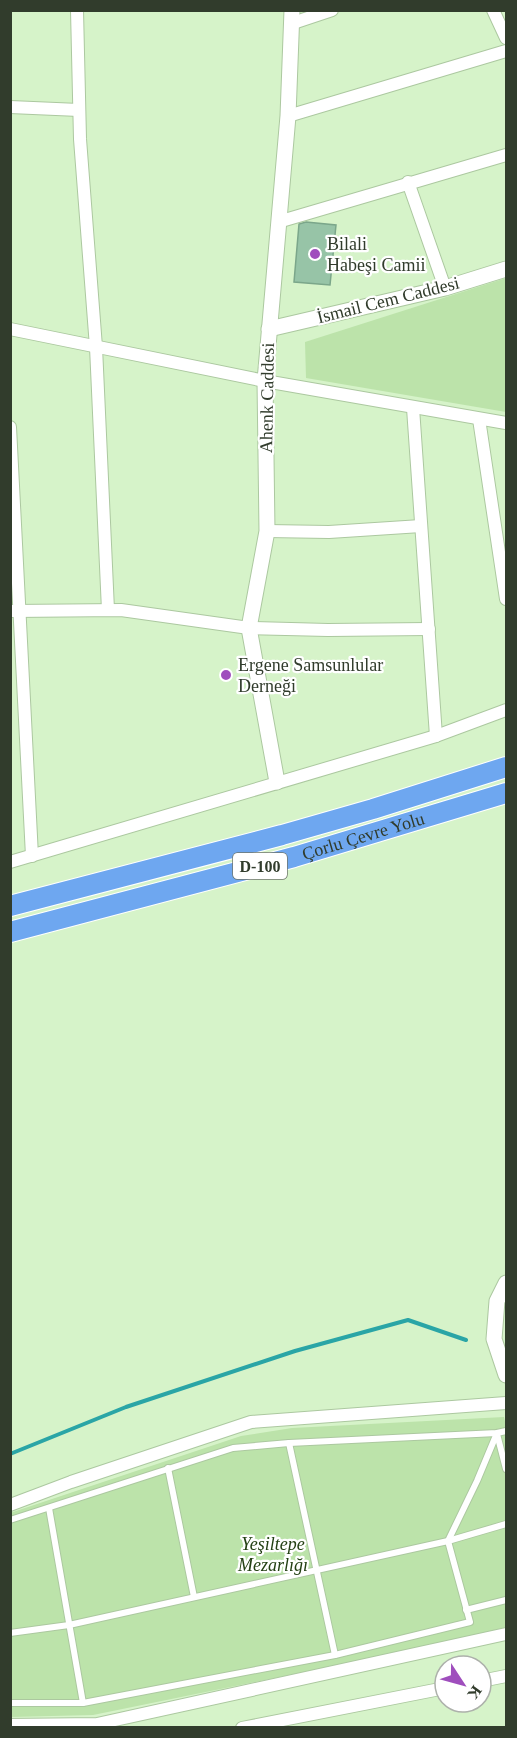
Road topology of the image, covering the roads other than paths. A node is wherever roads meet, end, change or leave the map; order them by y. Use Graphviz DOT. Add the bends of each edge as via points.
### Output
graph roads {
  1 [pos="77,10"];
  2 [pos="332,10"];
  3 [pos="493,10"];
  4 [pos="293,17"];
  5 [pos="507,39"];
  6 [pos="507,51"];
  7 [pos="10,107"];
  8 [pos="79,110"];
  9 [pos="288,116"];
  10 [pos="507,154"];
  11 [pos="408,182"];
  12 [pos="278,222"];
  13 [pos="507,269"];
  14 [pos="445,288"];
  15 [pos="10,329"];
  16 [pos="269,329"];
  17 [pos="96,347"];
  18 [pos="265,381"];
  19 [pos="413,408"];
  20 [pos="479,418"];
  21 [pos="507,423"];
  22 [pos="10,427"];
  23 [pos="421,526"];
  24 [pos="267,531"];
  25 [pos="507,599"];
  26 [pos="108,610"];
  27 [pos="14,611"];
  28 [pos="249,627"];
  29 [pos="429,629"];
  30 [pos="507,710"];
  31 [pos="436,736"];
  32 [pos="507,767"];
  33 [pos="277,782"];
  34 [pos="507,793"];
  35 [pos="32,856"];
  36 [pos="10,862"];
  37 [pos="10,906"];
  38 [pos="10,932"];
  39 [pos="507,1283"];
  40 [pos="507,1375"];
  41 [pos="507,1403"];
  42 [pos="507,1431"];
  43 [pos="497,1433"];
  44 [pos="289,1443"];
  45 [pos="168,1468"];
  46 [pos="507,1469"];
  47 [pos="10,1505"];
  48 [pos="49,1508"];
  49 [pos="10,1520"];
  50 [pos="507,1524"];
  51 [pos="448,1541"];
  52 [pos="316,1570"];
  53 [pos="194,1597"];
  54 [pos="507,1600"];
  55 [pos="466,1610"];
  56 [pos="69,1625"];
  57 [pos="10,1633"];
  58 [pos="507,1634"];
  59 [pos="335,1655"];
  60 [pos="433,1690"];
  61 [pos="10,1703"];
  62 [pos="83,1703"];
  63 [pos="10,1725"];
  64 [pos="242,1728"];
  1 -- 8 [label="street"];
  2 -- 4 [label="street"];
  3 -- 5 [label="street"];
  4 -- 9 [label="street, Ahenk Caddesi"];
  6 -- 9 [label="street"];
  7 -- 8 [label="street"];
  8 -- 17 [label="street"];
  9 -- 12 [label="street, Ahenk Caddesi"];
  10 -- 11 [label="street"];
  11 -- 12 [label="street"];
  11 -- 14 [label="street"];
  12 -- 16 [label="street, Ahenk Caddesi"];
  13 -- 14 [label="street, İsmail Cem Caddesi"];
  14 -- 16 [label="street, İsmail Cem Caddesi"];
  15 -- 17 [label="street"];
  16 -- 18 [label="street, Ahenk Caddesi"];
  17 -- 18 [label="street"];
  17 -- 26 [label="street"];
  18 -- 19 [label="street"];
  18 -- 24 [label="street, Ahenk Caddesi"];
  19 -- 20 [label="street"];
  19 -- 23 [label="street"];
  20 -- 21 [label="street"];
  20 -- 25 [label="street"];
  22 -- 27 [label="street"];
  23 -- 24 [label="street" via="329,532"];
  23 -- 29 [label="street"];
  24 -- 28 [label="street, Ahenk Caddesi"];
  26 -- 27 [label="street"];
  26 -- 28 [label="street"];
  27 -- 35 [label="street"];
  28 -- 29 [label="street"];
  28 -- 33 [label="street, Ahenk Caddesi"];
  29 -- 31 [label="street"];
  30 -- 31 [label="street"];
  31 -- 33 [label="street"];
  32 -- 37 [label="highway, Çorlu Çevre Yolu / D-100" via="282,835"];
  33 -- 35 [label="street"];
  34 -- 38 [label="highway, Çorlu Çevre Yolu / D-100" via="294,857"];
  35 -- 36 [label="street"];
  39 -- 40 [label="street" via="497,1301 494,1339"];
  41 -- 47 [label="street" via="251,1422"];
  42 -- 43 [label="lane"];
  43 -- 44 [label="lane"];
  43 -- 46 [label="lane"];
  43 -- 51 [label="lane"];
  44 -- 45 [label="lane" via="233,1448"];
  44 -- 52 [label="lane"];
  45 -- 48 [label="lane"];
  45 -- 53 [label="lane"];
  48 -- 49 [label="lane"];
  48 -- 56 [label="lane"];
  50 -- 51 [label="lane"];
  51 -- 52 [label="lane"];
  51 -- 55 [label="lane"];
  52 -- 53 [label="lane"];
  52 -- 59 [label="lane"];
  53 -- 56 [label="lane"];
  54 -- 55 [label="lane"];
  55 -- 59 [label="lane" via="470,1622"];
  56 -- 57 [label="lane"];
  56 -- 62 [label="lane"];
  58 -- 63 [label="street" via="97,1724"];
  59 -- 62 [label="lane"];
  60 -- 64 [label="street"];
  61 -- 62 [label="lane"];
}
